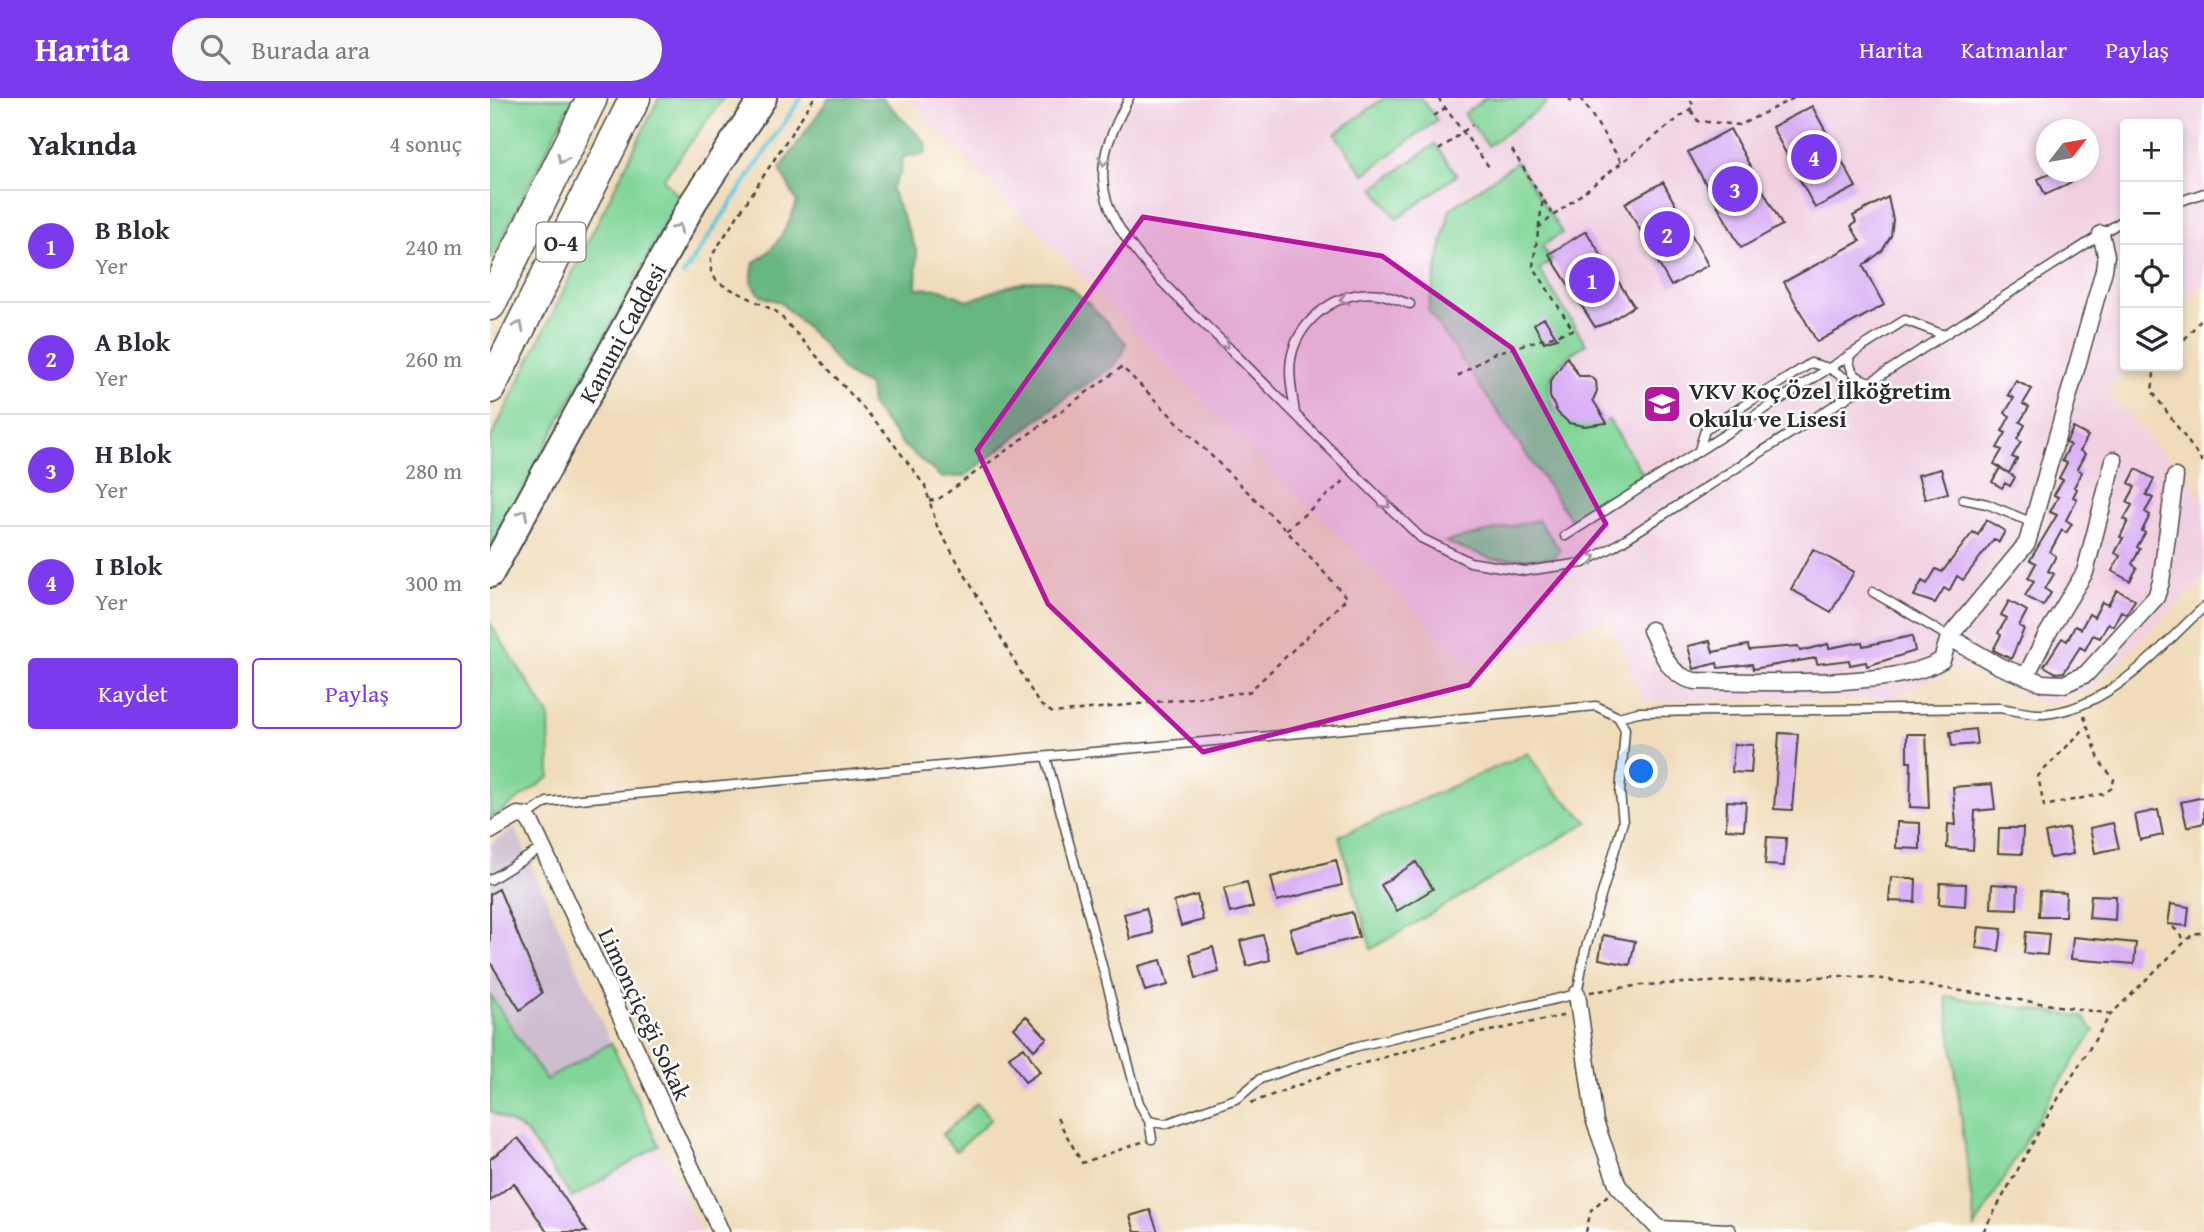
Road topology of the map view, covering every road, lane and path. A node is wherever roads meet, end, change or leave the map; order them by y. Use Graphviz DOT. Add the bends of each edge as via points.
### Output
graph roads {
  1 [pos="592,98"];
  2 [pos="635,98"];
  3 [pos="763,98"];
  4 [pos="814,98"];
  5 [pos="1129,98"];
  6 [pos="1569,98"];
  7 [pos="1581,98"];
  8 [pos="1689,98"];
  9 [pos="1794,98"];
  10 [pos="1440,99"];
  11 [pos="1573,104"];
  12 [pos="1445,108"];
  13 [pos="1691,109"];
  14 [pos="1434,116"];
  15 [pos="1472,125"];
  16 [pos="1464,132"];
  17 [pos="1512,149"];
  18 [pos="1438,150"];
  19 [pos="1622,163"];
  20 [pos="1489,167"];
  21 [pos="2204,193"];
  22 [pos="1543,198"];
  23 [pos="2183,200"];
  24 [pos="1554,216"];
  25 [pos="2120,222"];
  26 [pos="1538,228"];
  27 [pos="2101,234"];
  28 [pos="1410,304"];
  29 [pos="490,305"];
  30 [pos="2204,316"];
  31 [pos="1944,335"];
  32 [pos="2183,341"];
  33 [pos="1849,355"];
  34 [pos="1829,368"];
  35 [pos="2157,371"];
  36 [pos="1458,376"];
  37 [pos="1871,382"];
  38 [pos="490,388"];
  39 [pos="1845,399"];
  40 [pos="1295,413"];
  41 [pos="1699,450"];
  42 [pos="2114,460"];
  43 [pos="2204,464"];
  44 [pos="1354,472"];
  45 [pos="2175,477"];
  46 [pos="1964,499"];
  47 [pos="929,501"];
  48 [pos="2034,523"];
  49 [pos="1286,530"];
  50 [pos="1564,536"];
  51 [pos="490,574"];
  52 [pos="1873,592"];
  53 [pos="2204,607"];
  54 [pos="1651,630"];
  55 [pos="1949,637"];
  56 [pos="2026,676"];
  57 [pos="2081,706"];
  58 [pos="1618,717"];
  59 [pos="2087,726"];
  60 [pos="1046,757"];
  61 [pos="527,816"];
  62 [pos="490,831"];
  63 [pos="542,848"];
  64 [pos="490,880"];
  65 [pos="2173,927"];
  66 [pos="2204,932"];
  67 [pos="2186,941"];
  68 [pos="1577,994"];
  69 [pos="1579,1012"];
  70 [pos="2111,1014"];
  71 [pos="1250,1104"];
  72 [pos="1057,1118"];
  73 [pos="1149,1121"];
  74 [pos="1152,1139"];
  75 [pos="1618,1186"];
  76 [pos="1700,1231"];
  77 [pos="722,1232"];
  78 [pos="1586,1232"];
  79 [pos="1728,1232"];
  80 [pos="1983,1232"];
  1 -- 29 [label="highway, O-4, one-way"];
  38 -- 2 [label="highway, O-4, one-way"];
  51 -- 3 [label="main road, Kanuni Caddesi, one-way" via="694,201"];
  4 -- 47 [label="path" via="711,257 711,271 716,282 776,312 884,430 925,486"];
  5 -- 40 [label="lane, one-way" via="1111,132 1101,166 1110,209 1131,244 1179,298"];
  6 -- 11 [label="path"];
  7 -- 19 [label="path"];
  8 -- 13 [label="path"];
  9 -- 13 [label="path" via="1741,125 1698,121"];
  10 -- 12 [label="path"];
  12 -- 14 [label="path"];
  12 -- 16 [label="path"];
  13 -- 19 [label="path"];
  15 -- 16 [label="path"];
  16 -- 18 [label="path"];
  16 -- 20 [label="path"];
  17 -- 22 [label="path"];
  19 -- 24 [label="path"];
  21 -- 23 [label="lane"];
  22 -- 24 [label="path"];
  22 -- 26 [label="path"];
  24 -- 26 [label="path"];
  25 -- 27 [label="lane"];
  26 -- 36 [label="path" via="1533,265 1573,330 1492,354"];
  27 -- 31 [label="lane"];
  27 -- 48 [label="street" via="2104,270"];
  28 -- 40 [label="lane, one-way" via="1378,294 1350,296 1314,316 1301,331 1290,360"];
  30 -- 32 [label="path"];
  31 -- 33 [label="lane" via="1905,320"];
  31 -- 37 [label="lane"];
  33 -- 34 [label="lane"];
  33 -- 37 [label="lane" via="1854,374"];
  34 -- 39 [label="lane" via="1845,378"];
  34 -- 41 [label="lane"];
  34 -- 41 [label="lane" via="1811,363 1715,423 1705,430"];
  35 -- 43 [label="path" via="2152,391"];
  37 -- 39 [label="lane"];
  44 -- 39 [label="lane, one-way" via="1421,538 1470,562 1525,571 1583,563"];
  40 -- 44 [label="lane"];
  41 -- 50 [label="lane"];
  42 -- 56 [label="street" via="2085,572"];
  44 -- 49 [label="path"];
  45 -- 56 [label="street" via="2161,582 2152,604 2079,678 2053,684"];
  46 -- 48 [label="lane" via="1987,503"];
  47 -- 49 [label="path" via="940,498 1122,367"];
  47 -- 49 [label="path" via="937,526 1039,705 1054,713 1249,692 1347,598"];
  48 -- 55 [label="street" via="2022,551"];
  52 -- 55 [label="lane"];
  53 -- 57 [label="lane" via="2111,691"];
  54 -- 55 [label="street" via="1668,666 1695,681 1847,681 1900,674 1942,660"];
  55 -- 56 [label="street"];
  57 -- 58 [label="lane" via="2040,715 1987,708 1637,712"];
  57 -- 59 [label="path"];
  58 -- 60 [label="lane" via="1596,706"];
  58 -- 68 [label="lane" via="1625,729 1620,793 1623,822"];
  59 -- 59 [label="path" via="2100,762 2114,779 2112,788 2044,806 2038,776"];
  60 -- 61 [label="lane" via="547,802"];
  60 -- 73 [label="lane" via="1139,1104"];
  61 -- 62 [label="street" via="518,814"];
  61 -- 63 [label="street, Limonçiçeği Sokak"];
  63 -- 64 [label="lane"];
  63 -- 77 [label="street, Limonçiçeği Sokak"];
  65 -- 67 [label="path"];
  66 -- 67 [label="path"];
  67 -- 70 [label="path"];
  68 -- 69 [label="street"];
  68 -- 70 [label="path" via="1642,985 1841,976"];
  68 -- 73 [label="lane" via="1354,1047 1260,1079 1238,1098 1165,1124"];
  69 -- 71 [label="path" via="1437,1042 1330,1073"];
  69 -- 75 [label="street" via="1595,1122"];
  70 -- 80 [label="path"];
  72 -- 74 [label="path" via="1082,1163"];
  73 -- 74 [label="lane"];
  75 -- 76 [label="street" via="1659,1229"];
  75 -- 78 [label="path" via="1591,1210"];
  76 -- 79 [label="street"];
}
